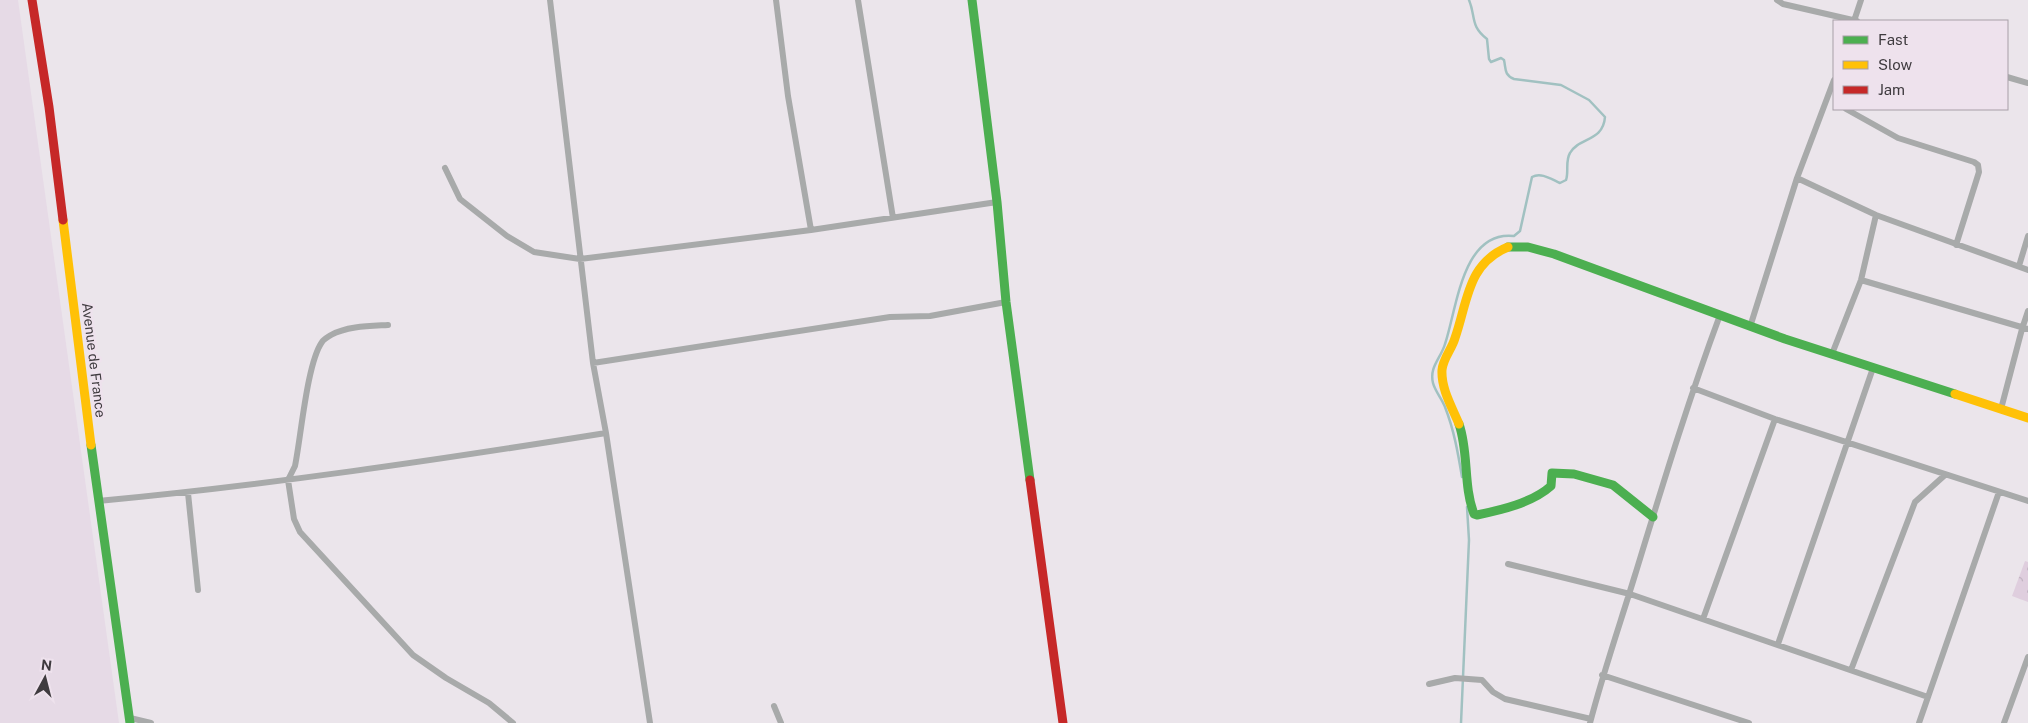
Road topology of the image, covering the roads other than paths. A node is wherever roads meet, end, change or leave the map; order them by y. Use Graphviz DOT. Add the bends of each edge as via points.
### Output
graph roads {
  1 [pos="32,0"];
  2 [pos="550,0"];
  3 [pos="776,0"];
  4 [pos="858,0"];
  5 [pos="972,0"];
  6 [pos="1777,0"];
  7 [pos="1861,0"];
  8 [pos="1851,20"];
  9 [pos="1855,20"];
  10 [pos="2008,76"];
  11 [pos="2028,83"];
  12 [pos="1833,87"];
  13 [pos="1831,100"];
  14 [pos="1848,110"];
  15 [pos="445,168"];
  16 [pos="1797,178"];
  17 [pos="997,202"];
  18 [pos="1876,215"];
  19 [pos="893,218"];
  20 [pos="811,230"];
  21 [pos="2028,236"];
  22 [pos="1956,245"];
  23 [pos="580,259"];
  24 [pos="2019,266"];
  25 [pos="2028,270"];
  26 [pos="1861,280"];
  27 [pos="1006,302"];
  28 [pos="2028,311"];
  29 [pos="1720,315"];
  30 [pos="388,325"];
  31 [pos="1750,327"];
  32 [pos="2025,329"];
  33 [pos="1832,354"];
  34 [pos="593,362"];
  35 [pos="1873,368"];
  36 [pos="1693,388"];
  37 [pos="2001,409"];
  38 [pos="2028,418"];
  39 [pos="1775,419"];
  40 [pos="606,432"];
  41 [pos="1846,442"];
  42 [pos="1945,475"];
  43 [pos="288,480"];
  44 [pos="1999,492"];
  45 [pos="188,493"];
  46 [pos="98,501"];
  47 [pos="2028,501"];
  48 [pos="1653,517"];
  49 [pos="1508,564"];
  50 [pos="198,590"];
  51 [pos="1630,594"];
  52 [pos="1703,619"];
  53 [pos="1778,644"];
  54 [pos="2028,657"];
  55 [pos="1851,670"];
  56 [pos="1602,675"];
  57 [pos="1429,684"];
  58 [pos="1928,697"];
  59 [pos="774,706"];
  60 [pos="130,720"];
  61 [pos="1590,721"];
  62 [pos="151,723"];
  63 [pos="513,723"];
  64 [pos="650,723"];
  65 [pos="782,723"];
  66 [pos="1063,723"];
  67 [pos="1749,723"];
  68 [pos="1920,723"];
  69 [pos="2004,723"];
  1 -- 46 [label="street, Avenue de France" via="49,107"];
  2 -- 23 [label="street"];
  3 -- 20 [label="street" via="788,96"];
  4 -- 19 [label="street"];
  5 -- 17 [label="street"];
  6 -- 8 [label="street"];
  7 -- 9 [label="street"];
  10 -- 11 [label="street"];
  12 -- 13 [label="street"];
  13 -- 16 [label="street"];
  14 -- 22 [label="street" via="1898,138 1978,165 1979,172"];
  15 -- 23 [label="street" via="460,199 507,236 534,252"];
  16 -- 18 [label="street"];
  16 -- 31 [label="street"];
  17 -- 19 [label="street"];
  17 -- 27 [label="street"];
  18 -- 22 [label="street"];
  18 -- 26 [label="street"];
  19 -- 20 [label="street"];
  20 -- 23 [label="street"];
  21 -- 24 [label="street"];
  22 -- 24 [label="street"];
  23 -- 34 [label="street"];
  24 -- 25 [label="street"];
  26 -- 32 [label="street"];
  26 -- 33 [label="street"];
  27 -- 34 [label="street" via="934,316 890,317"];
  27 -- 66 [label="street"];
  28 -- 32 [label="street"];
  29 -- 31 [label="street"];
  29 -- 36 [label="street"];
  29 -- 48 [label="street" via="1627,279 1517,245 1485,259 1462,307 1442,373 1448,401 1462,437 1474,514 1487,513 1538,495 1551,486 1552,473 1564,472 1614,485"];
  30 -- 43 [label="street" via="345,330 322,341 311,373 295,466"];
  31 -- 33 [label="street"];
  32 -- 37 [label="street"];
  33 -- 35 [label="street"];
  34 -- 40 [label="street"];
  35 -- 37 [label="street"];
  35 -- 41 [label="street"];
  36 -- 39 [label="street"];
  36 -- 48 [label="street"];
  37 -- 38 [label="street"];
  39 -- 41 [label="street"];
  39 -- 52 [label="street"];
  40 -- 43 [label="street"];
  40 -- 64 [label="street"];
  41 -- 42 [label="street"];
  41 -- 53 [label="street"];
  42 -- 44 [label="street"];
  42 -- 55 [label="street" via="1915,502"];
  43 -- 45 [label="street"];
  43 -- 63 [label="street" via="294,519 300,532 413,655 490,703"];
  44 -- 47 [label="street"];
  44 -- 58 [label="street"];
  45 -- 46 [label="street"];
  45 -- 50 [label="street"];
  46 -- 60 [label="street, Avenue de France"];
  48 -- 51 [label="street"];
  49 -- 51 [label="street"];
  51 -- 52 [label="street"];
  51 -- 56 [label="street"];
  52 -- 53 [label="street"];
  53 -- 55 [label="street"];
  54 -- 69 [label="street"];
  55 -- 58 [label="street"];
  56 -- 61 [label="street"];
  56 -- 67 [label="street"];
  57 -- 61 [label="street" via="1469,677 1482,680 1505,699"];
  58 -- 68 [label="street"];
  59 -- 65 [label="street"];
  60 -- 62 [label="street"];
}
